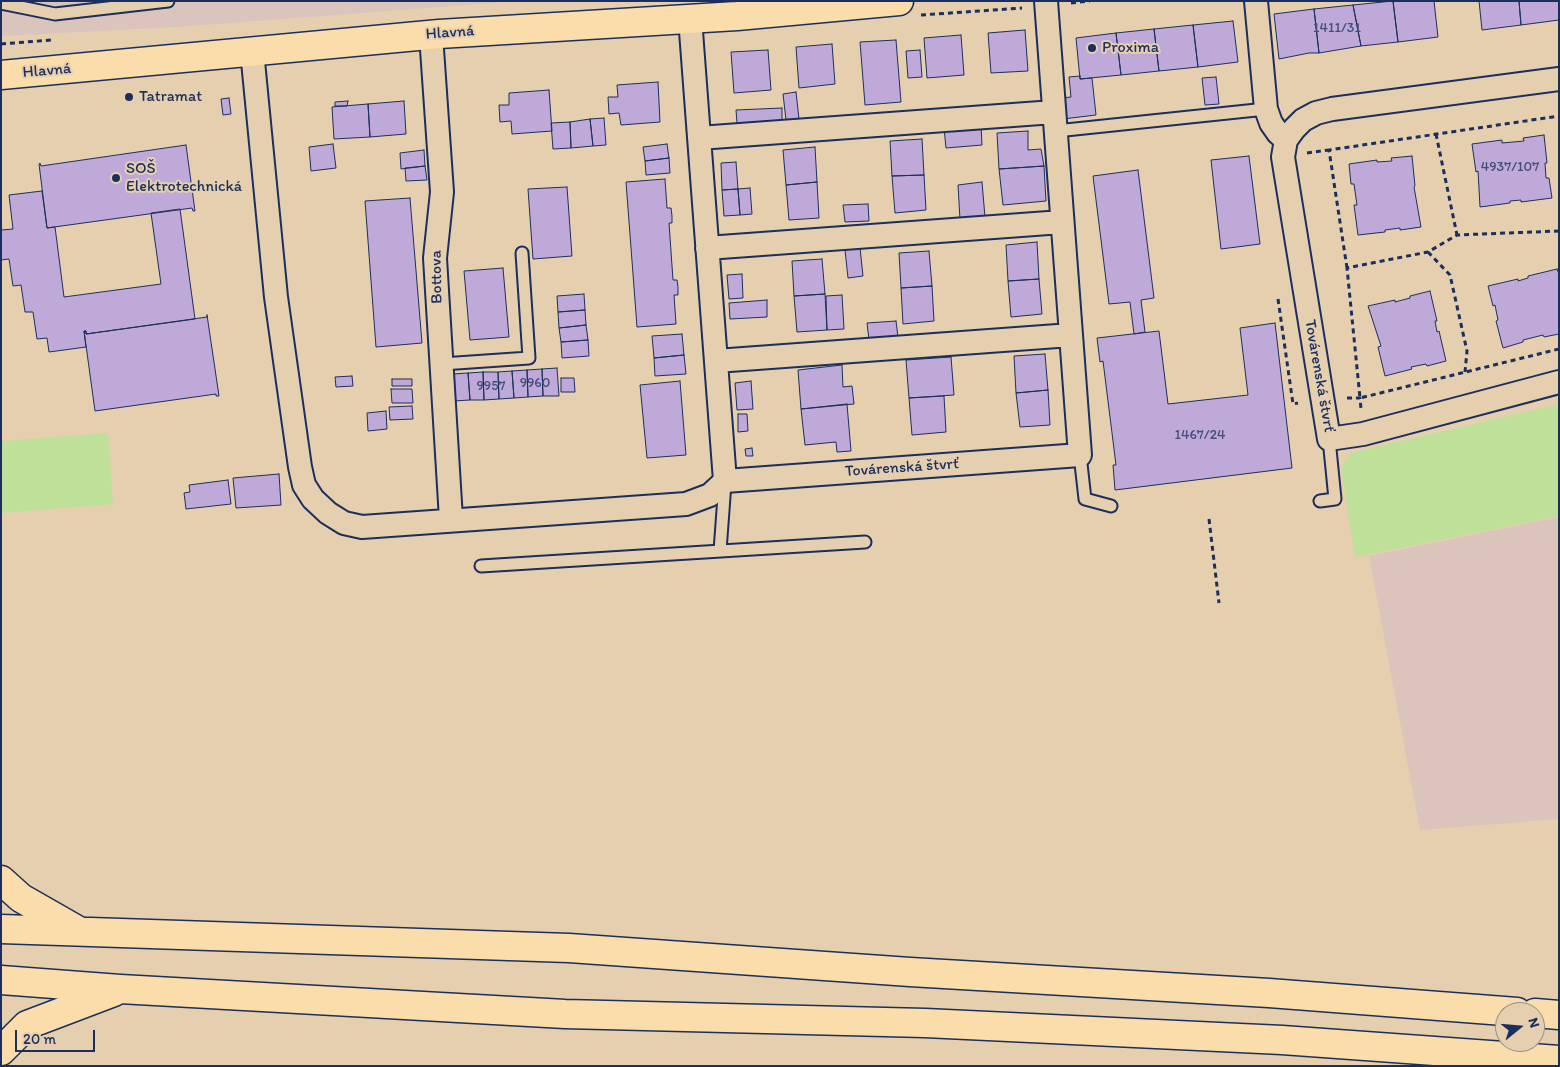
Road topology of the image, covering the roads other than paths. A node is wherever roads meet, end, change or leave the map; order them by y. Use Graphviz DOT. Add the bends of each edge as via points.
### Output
graph roads {
  1 [pos="168,1"];
  2 [pos="899,1"];
  3 [pos="1046,1"];
  4 [pos="1256,1"];
  5 [pos="1,2"];
  6 [pos="690,18"];
  7 [pos="431,35"];
  8 [pos="252,52"];
  9 [pos="1,75"];
  10 [pos="1559,79"];
  11 [pos="1266,109"];
  12 [pos="1055,122"];
  13 [pos="700,138"];
  14 [pos="1286,140"];
  15 [pos="1062,222"];
  16 [pos="707,248"];
  17 [pos="522,253"];
  18 [pos="1070,335"];
  19 [pos="716,361"];
  20 [pos="442,364"];
  21 [pos="1559,382"];
  22 [pos="1328,439"];
  23 [pos="1080,455"];
  24 [pos="725,481"];
  25 [pos="1320,501"];
  26 [pos="1112,506"];
  27 [pos="452,519"];
  28 [pos="865,542"];
  29 [pos="720,551"];
  30 [pos="481,566"];
  31 [pos="1,880"];
  32 [pos="1,929"];
  33 [pos="80,932"];
  34 [pos="1,980"];
  35 [pos="120,989"];
  36 [pos="1495,1010"];
  37 [pos="1545,1014"];
  38 [pos="1559,1015"];
  39 [pos="1,1051"];
  40 [pos="1559,1060"];
  1 -- 5 [label="lane" via="55,14"];
  2 -- 6 [label="main road, Hlavná"];
  3 -- 12 [label="street"];
  4 -- 11 [label="street"];
  6 -- 7 [label="main road, Hlavná"];
  6 -- 13 [label="street"];
  7 -- 8 [label="main road, Hlavná"];
  7 -- 20 [label="street, Bottova" via="442,192 435,258"];
  8 -- 9 [label="main road, Hlavná"];
  8 -- 27 [label="street" via="276,297 304,485 312,500 344,523 362,526"];
  10 -- 14 [label="street" via="1332,108 1303,120"];
  11 -- 12 [label="lane"];
  11 -- 14 [label="street" via="1271,123"];
  12 -- 13 [label="street"];
  12 -- 15 [label="street"];
  13 -- 16 [label="street"];
  14 -- 22 [label="street, Továrenská štvrť" via="1284,157"];
  15 -- 16 [label="street"];
  15 -- 18 [label="street"];
  16 -- 19 [label="street"];
  17 -- 20 [label="lane" via="529,358"];
  18 -- 19 [label="street"];
  18 -- 23 [label="street"];
  19 -- 24 [label="street"];
  20 -- 27 [label="street, Bottova"];
  21 -- 22 [label="street, Továrenská štvrť" via="1363,434"];
  22 -- 25 [label="lane" via="1335,499"];
  23 -- 24 [label="street, Továrenská štvrť"];
  23 -- 26 [label="lane" via="1085,499"];
  24 -- 27 [label="street" via="710,495 686,504"];
  24 -- 29 [label="lane"];
  28 -- 29 [label="lane"];
  29 -- 30 [label="lane"];
  31 -- 33 [label="main road" via="21,898"];
  32 -- 33 [label="main road"];
  33 -- 36 [label="main road" via="569,948"];
  34 -- 35 [label="main road"];
  35 -- 39 [label="main road" via="27,1026"];
  35 -- 40 [label="main road" via="565,1014 925,1022 1282,1040"];
  37 -- 38 [label="main road"];
}
